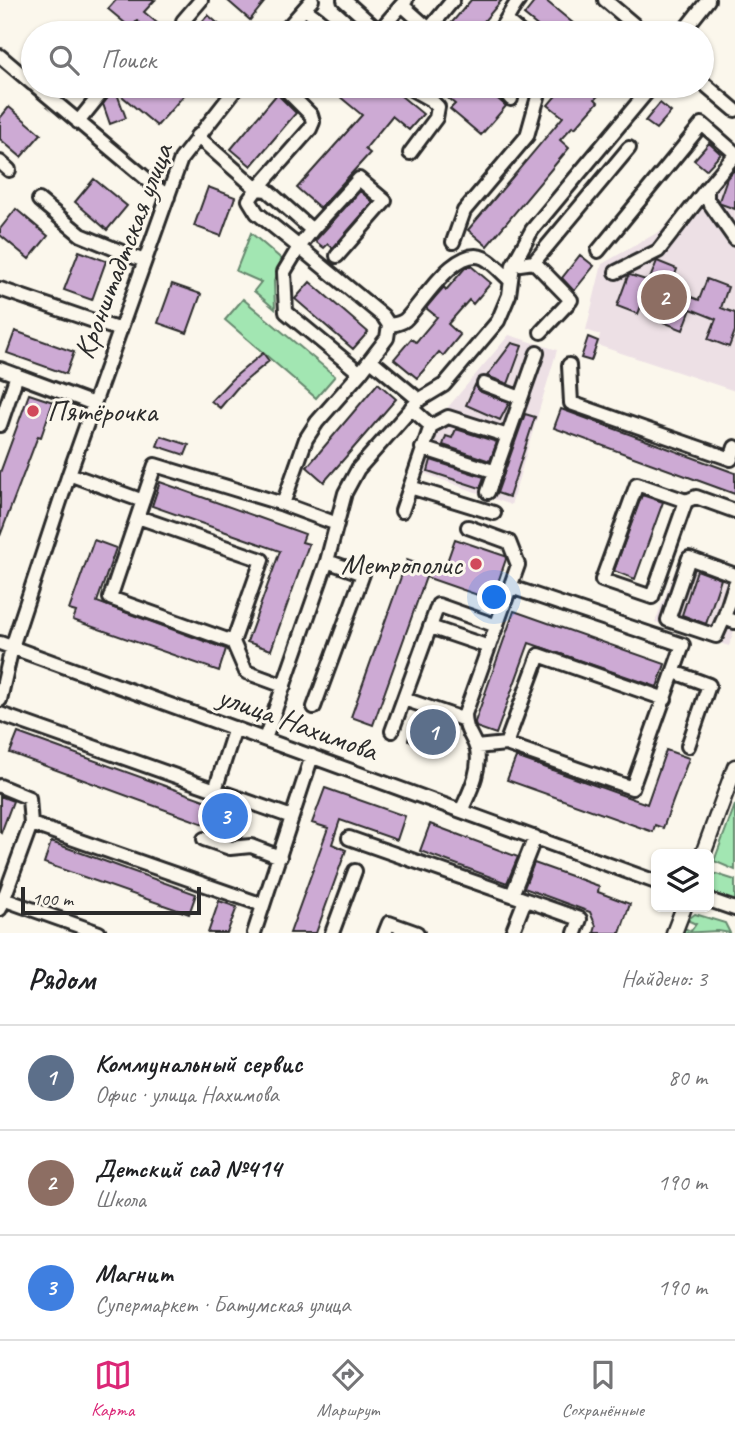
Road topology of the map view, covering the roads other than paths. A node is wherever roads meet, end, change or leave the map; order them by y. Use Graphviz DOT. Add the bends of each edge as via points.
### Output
graph roads {
  1 [pos="201,0"];
  2 [pos="344,0"];
  3 [pos="453,0"];
  4 [pos="519,0"];
  5 [pos="605,0"];
  6 [pos="708,0"];
  7 [pos="404,3"];
  8 [pos="308,4"];
  9 [pos="183,21"];
  10 [pos="293,21"];
  11 [pos="324,21"];
  12 [pos="367,21"];
  13 [pos="391,21"];
  14 [pos="419,21"];
  15 [pos="436,21"];
  16 [pos="507,21"];
  17 [pos="630,21"];
  18 [pos="691,21"];
  19 [pos="0,55"];
  20 [pos="21,74"];
  21 [pos="714,92"];
  22 [pos="49,98"];
  23 [pos="97,98"];
  24 [pos="228,98"];
  25 [pos="294,98"];
  26 [pos="427,98"];
  27 [pos="538,98"];
  28 [pos="643,98"];
  29 [pos="735,110"];
  30 [pos="78,122"];
  31 [pos="197,136"];
  32 [pos="629,148"];
  33 [pos="410,153"];
  34 [pos="735,154"];
  35 [pos="708,188"];
  36 [pos="257,189"];
  37 [pos="168,197"];
  38 [pos="39,200"];
  39 [pos="313,230"];
  40 [pos="735,239"];
  41 [pos="453,242"];
  42 [pos="299,247"];
  43 [pos="598,251"];
  44 [pos="337,256"];
  45 [pos="144,261"];
  46 [pos="534,262"];
  47 [pos="513,265"];
  48 [pos="616,272"];
  49 [pos="510,280"];
  50 [pos="1,292"];
  51 [pos="389,326"];
  52 [pos="120,330"];
  53 [pos="541,332"];
  54 [pos="537,353"];
  55 [pos="371,360"];
  56 [pos="569,365"];
  57 [pos="0,369"];
  58 [pos="360,373"];
  59 [pos="18,375"];
  60 [pos="484,384"];
  61 [pos="521,398"];
  62 [pos="94,404"];
  63 [pos="415,404"];
  64 [pos="0,425"];
  65 [pos="431,426"];
  66 [pos="508,436"];
  67 [pos="735,447"];
  68 [pos="422,448"];
  69 [pos="496,472"];
  70 [pos="69,474"];
  71 [pos="410,487"];
  72 [pos="488,492"];
  73 [pos="143,501"];
  74 [pos="686,501"];
  75 [pos="283,503"];
  76 [pos="402,511"];
  77 [pos="735,511"];
  78 [pos="494,513"];
  79 [pos="138,517"];
  80 [pos="337,524"];
  81 [pos="468,527"];
  82 [pos="327,561"];
  83 [pos="735,575"];
  84 [pos="735,584"];
  85 [pos="510,587"];
  86 [pos="729,620"];
  87 [pos="430,626"];
  88 [pos="496,626"];
  89 [pos="233,642"];
  90 [pos="6,645"];
  91 [pos="489,647"];
  92 [pos="674,672"];
  93 [pos="284,686"];
  94 [pos="404,699"];
  95 [pos="665,699"];
  96 [pos="0,701"];
  97 [pos="314,707"];
  98 [pos="0,715"];
  99 [pos="465,720"];
  100 [pos="235,728"];
  101 [pos="392,731"];
  102 [pos="265,739"];
  103 [pos="506,744"];
  104 [pos="688,746"];
  105 [pos="476,747"];
  106 [pos="312,756"];
  107 [pos="735,767"];
  108 [pos="0,786"];
  109 [pos="215,790"];
  110 [pos="462,809"];
  111 [pos="292,817"];
  112 [pos="31,824"];
  113 [pos="535,837"];
  114 [pos="349,838"];
  115 [pos="204,839"];
  116 [pos="705,849"];
  117 [pos="280,857"];
  118 [pos="355,871"];
  119 [pos="651,880"];
  120 [pos="512,895"];
  121 [pos="525,900"];
  122 [pos="714,902"];
  123 [pos="2,904"];
  124 [pos="262,905"];
  125 [pos="735,909"];
  126 [pos="682,912"];
  127 [pos="99,933"];
  128 [pos="254,933"];
  129 [pos="332,933"];
  130 [pos="385,933"];
  131 [pos="417,933"];
  132 [pos="512,933"];
  133 [pos="575,933"];
  134 [pos="674,933"];
  1 -- 9 [label="street"];
  2 -- 12 [label="street"];
  3 -- 15 [label="street"];
  4 -- 16 [label="street"];
  5 -- 17 [label="street"];
  6 -- 18 [label="street"];
  7 -- 13 [label="street"];
  7 -- 14 [label="street"];
  8 -- 10 [label="street"];
  8 -- 11 [label="street"];
  19 -- 20 [label="street"];
  21 -- 29 [label="street"];
  22 -- 30 [label="street"];
  23 -- 30 [label="street"];
  24 -- 31 [label="street, Кронштадтская улица"];
  25 -- 36 [label="street" via="313,122"];
  26 -- 33 [label="street" via="438,107 436,118"];
  27 -- 41 [label="street" via="527,136 464,211"];
  28 -- 47 [label="street" via="532,230"];
  30 -- 37 [label="street"];
  31 -- 36 [label="street"];
  31 -- 37 [label="street, Кронштадтская улица" via="181,159"];
  32 -- 46 [label="street"];
  34 -- 35 [label="street"];
  34 -- 43 [label="street" via="702,124"];
  35 -- 40 [label="street" via="706,200"];
  35 -- 48 [label="street" via="658,251"];
  36 -- 39 [label="street" via="268,190"];
  36 -- 42 [label="street" via="249,200 257,213"];
  37 -- 45 [label="street, Кронштадтская улица"];
  38 -- 45 [label="street" via="81,234"];
  39 -- 42 [label="street"];
  39 -- 44 [label="street" via="359,179 385,201"];
  42 -- 51 [label="street" via="383,316"];
  42 -- 58 [label="street" via="284,271 286,312"];
  45 -- 52 [label="street, Кронштадтская улица"];
  46 -- 47 [label="street"];
  46 -- 53 [label="street" via="571,300"];
  47 -- 49 [label="street"];
  49 -- 51 [label="street" via="484,258 465,260 450,267 402,323"];
  49 -- 63 [label="street" via="498,321 444,385"];
  50 -- 52 [label="street"];
  51 -- 55 [label="street" via="387,338"];
  52 -- 62 [label="street, Кронштадтская улица"];
  54 -- 61 [label="street"];
  55 -- 58 [label="street"];
  55 -- 63 [label="street"];
  56 -- 67 [label="street" via="571,402 731,458"];
  57 -- 59 [label="street"];
  58 -- 75 [label="street" via="306,439"];
  59 -- 62 [label="street"];
  59 -- 64 [label="street"];
  60 -- 61 [label="street"];
  61 -- 66 [label="street"];
  62 -- 70 [label="street, Кронштадтская улица"];
  63 -- 65 [label="street"];
  63 -- 80 [label="street" via="358,469 345,493"];
  65 -- 66 [label="street" via="448,417"];
  65 -- 68 [label="street"];
  66 -- 69 [label="street"];
  68 -- 69 [label="street"];
  68 -- 71 [label="street"];
  69 -- 72 [label="street"];
  70 -- 73 [label="street"];
  70 -- 90 [label="street, Кронштадтская улица"];
  71 -- 76 [label="street"];
  71 -- 78 [label="street"];
  73 -- 75 [label="street" via="155,465"];
  73 -- 79 [label="street"];
  74 -- 74 [label="street" via="652,597 602,580 637,484"];
  74 -- 77 [label="street" via="696,497"];
  75 -- 80 [label="street"];
  79 -- 89 [label="street" via="110,598"];
  79 -- 89 [label="street" via="262,560"];
  80 -- 82 [label="street"];
  81 -- 85 [label="street" via="509,542 519,565"];
  82 -- 93 [label="street"];
  82 -- 97 [label="street" via="363,574"];
  83 -- 86 [label="street" via="689,558 668,620 716,636"];
  84 -- 86 [label="street"];
  85 -- 88 [label="street"];
  85 -- 92 [label="street" via="683,645"];
  87 -- 88 [label="street" via="438,604"];
  87 -- 91 [label="street"];
  87 -- 94 [label="street"];
  88 -- 91 [label="street"];
  89 -- 93 [label="street" via="246,671"];
  90 -- 96 [label="street, Кронштадтская улица"];
  90 -- 100 [label="street, улица Нахимова"];
  91 -- 99 [label="street"];
  92 -- 95 [label="street"];
  92 -- 104 [label="street" via="709,685"];
  93 -- 102 [label="street"];
  94 -- 99 [label="street"];
  94 -- 101 [label="street"];
  95 -- 103 [label="street" via="539,656"];
  95 -- 103 [label="street" via="632,788"];
  98 -- 109 [label="street"];
  99 -- 105 [label="street"];
  100 -- 102 [label="street, улица Нахимова"];
  100 -- 109 [label="street"];
  102 -- 106 [label="street, улица Нахимова"];
  103 -- 105 [label="street"];
  105 -- 110 [label="street" via="476,775"];
  106 -- 110 [label="street, улица Нахимова"];
  106 -- 111 [label="street"];
  107 -- 116 [label="main road"];
  108 -- 112 [label="street" via="29,798"];
  109 -- 111 [label="street"];
  110 -- 113 [label="street, улица Нахимова"];
  111 -- 117 [label="street"];
  112 -- 123 [label="street"];
  112 -- 124 [label="street"];
  113 -- 119 [label="street, улица Нахимова"];
  113 -- 120 [label="street"];
  114 -- 120 [label="street"];
  115 -- 117 [label="street" via="230,848 251,846"];
  117 -- 124 [label="street"];
  118 -- 129 [label="street"];
  120 -- 121 [label="street"];
  121 -- 132 [label="street"];
  121 -- 133 [label="street" via="580,919"];
  122 -- 125 [label="street"];
  123 -- 127 [label="street"];
  124 -- 128 [label="street"];
  126 -- 134 [label="main road"];
  130 -- 131 [label="street" via="389,923"];
}
